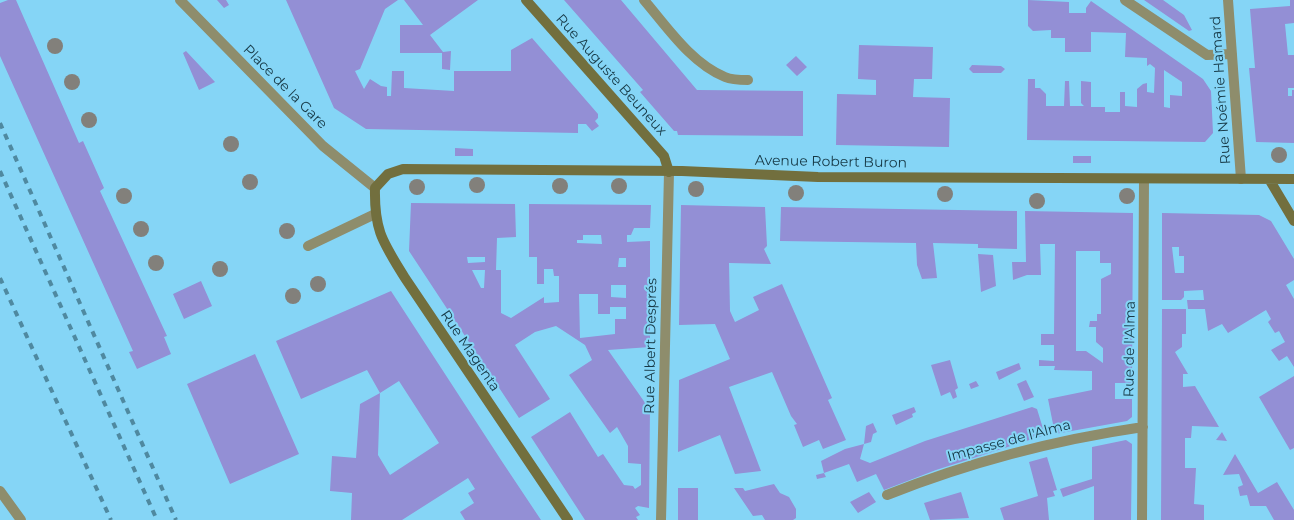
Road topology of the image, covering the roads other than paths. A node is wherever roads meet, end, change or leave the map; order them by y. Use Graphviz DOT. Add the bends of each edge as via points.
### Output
graph roads {
  1 [pos="180,0"];
  2 [pos="526,0"];
  3 [pos="644,0"];
  4 [pos="1125,0"];
  5 [pos="1228,0"];
  6 [pos="1232,54"];
  7 [pos="748,80"];
  8 [pos="669,172"];
  9 [pos="1144,179"];
  10 [pos="1241,179"];
  11 [pos="1269,179"];
  12 [pos="1294,179"];
  13 [pos="375,188"];
  14 [pos="375,214"];
  15 [pos="1294,221"];
  16 [pos="308,246"];
  17 [pos="1143,427"];
  18 [pos="0,491"];
  19 [pos="887,496"];
  20 [pos="21,520"];
  21 [pos="568,520"];
  22 [pos="661,520"];
  23 [pos="1142,520"];
  1 -- 13 [label="street, Place de la Gare" via="324,146"];
  2 -- 8 [label="main road, Rue Auguste Beuneux" via="664,156"];
  3 -- 7 [label="street" via="685,48 712,71 728,78"];
  4 -- 6 [label="street" via="1207,55"];
  5 -- 6 [label="street, Rue Noémie Hamard"];
  6 -- 10 [label="street, Rue Noémie Hamard"];
  8 -- 9 [label="main road, Avenue Robert Buron" via="818,177"];
  8 -- 13 [label="main road, Avenue Robert Buron" via="403,170 388,174"];
  8 -- 22 [label="street, Rue Albert Després"];
  9 -- 10 [label="main road, Avenue Robert Buron"];
  9 -- 17 [label="street, Rue de l'Alma"];
  10 -- 11 [label="main road, Avenue Robert Buron"];
  11 -- 12 [label="main road, Avenue Robert Buron"];
  11 -- 15 [label="main road"];
  13 -- 14 [label="main road, Rue Magenta"];
  14 -- 16 [label="street"];
  14 -- 21 [label="main road, Rue Magenta" via="380,237 405,278"];
  17 -- 19 [label="street, Impasse de l'Alma" via="1008,453 943,473"];
  17 -- 23 [label="street, Rue de l'Alma"];
  18 -- 20 [label="street"];
}
